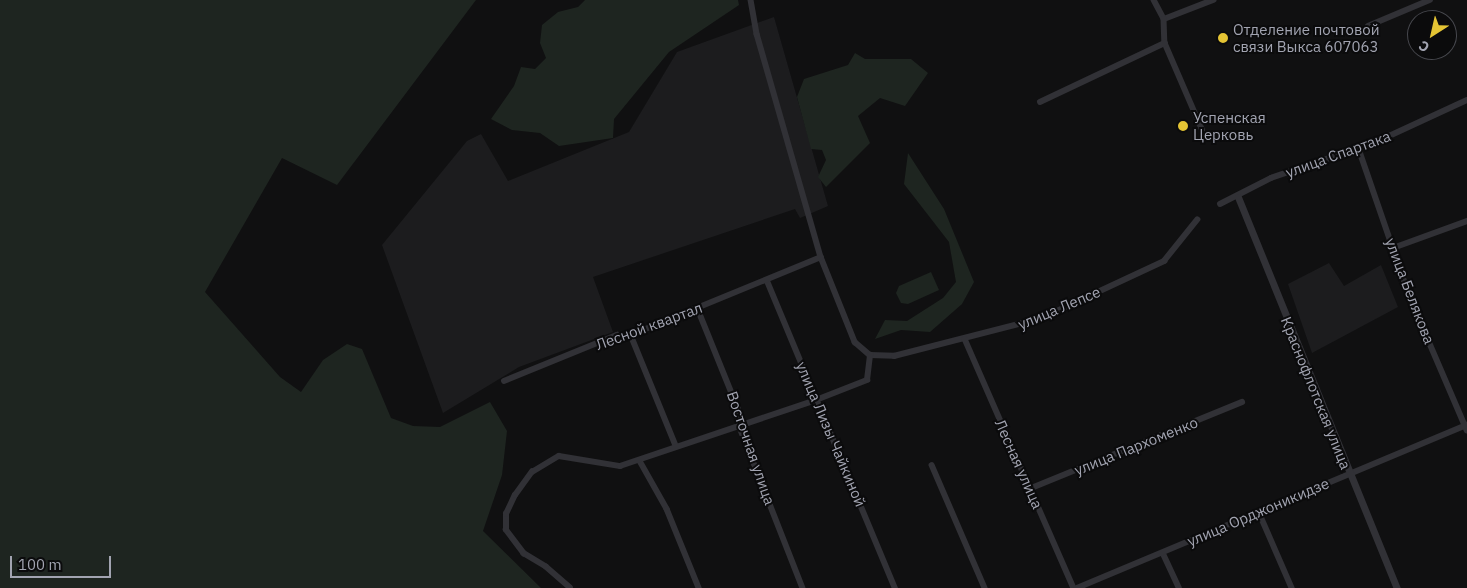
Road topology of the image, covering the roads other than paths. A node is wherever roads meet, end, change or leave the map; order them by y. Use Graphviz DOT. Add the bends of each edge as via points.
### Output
graph roads {
  1 [pos="751,0"];
  2 [pos="1154,0"];
  3 [pos="1213,0"];
  4 [pos="1430,0"];
  5 [pos="1164,19"];
  6 [pos="1368,26"];
  7 [pos="1165,43"];
  8 [pos="1467,100"];
  9 [pos="1040,102"];
  10 [pos="1202,129"];
  11 [pos="1359,149"];
  12 [pos="1238,197"];
  13 [pos="1220,204"];
  14 [pos="1197,220"];
  15 [pos="1467,221"];
  16 [pos="1393,248"];
  17 [pos="821,257"];
  18 [pos="767,280"];
  19 [pos="698,309"];
  20 [pos="632,335"];
  21 [pos="965,339"];
  22 [pos="870,355"];
  23 [pos="504,382"];
  24 [pos="816,400"];
  25 [pos="1242,402"];
  26 [pos="740,425"];
  27 [pos="1466,427"];
  28 [pos="676,446"];
  29 [pos="640,461"];
  30 [pos="932,465"];
  31 [pos="1349,472"];
  32 [pos="1030,489"];
  33 [pos="1259,512"];
  34 [pos="1163,553"];
  35 [pos="570,588"];
  36 [pos="699,588"];
  37 [pos="803,588"];
  38 [pos="895,588"];
  39 [pos="985,588"];
  40 [pos="1075,588"];
  41 [pos="1179,588"];
  42 [pos="1292,588"];
  43 [pos="1397,588"];
  1 -- 17 [label="street" via="757,34"];
  2 -- 5 [label="street"];
  3 -- 5 [label="street"];
  4 -- 6 [label="street"];
  5 -- 7 [label="street"];
  7 -- 9 [label="street"];
  7 -- 10 [label="street"];
  8 -- 11 [label="street, улица Спартака"];
  11 -- 12 [label="street, улица Спартака" via="1298,168"];
  11 -- 16 [label="street, улица Белякова"];
  12 -- 13 [label="street"];
  12 -- 31 [label="street, Краснофлотская улица"];
  14 -- 21 [label="street, улица Лепсе" via="1164,261 1042,318"];
  15 -- 16 [label="street"];
  16 -- 27 [label="street, улица Белякова" via="1410,297"];
  17 -- 18 [label="street, Лесной квартал"];
  17 -- 22 [label="street" via="855,342"];
  18 -- 19 [label="street, Лесной квартал"];
  18 -- 24 [label="street, улица Лизы Чайкиной"];
  19 -- 20 [label="street, Лесной квартал"];
  19 -- 26 [label="street, Восточная улица" via="738,408"];
  20 -- 23 [label="street, Лесной квартал" via="617,335"];
  20 -- 28 [label="street"];
  21 -- 22 [label="street, улица Лепсе" via="894,356"];
  21 -- 32 [label="street, Лесная улица"];
  22 -- 24 [label="street" via="867,380"];
  24 -- 26 [label="street"];
  24 -- 38 [label="street, улица Лизы Чайкиной"];
  25 -- 32 [label="street, улица Пархоменко"];
  26 -- 28 [label="street"];
  26 -- 37 [label="street, Восточная улица"];
  27 -- 31 [label="street, улица Орджоникидзе"];
  28 -- 29 [label="street"];
  29 -- 35 [label="street" via="620,466 558,456 532,472 515,494 506,514 506,530 524,554 546,567"];
  29 -- 36 [label="street" via="667,509"];
  30 -- 39 [label="street"];
  31 -- 33 [label="street, улица Орджоникидзе"];
  31 -- 43 [label="street, Краснофлотская улица"];
  32 -- 40 [label="street, Лесная улица"];
  33 -- 34 [label="street, улица Орджоникидзе"];
  33 -- 42 [label="street"];
  34 -- 40 [label="street, улица Орджоникидзе"];
  34 -- 41 [label="street"];
}
